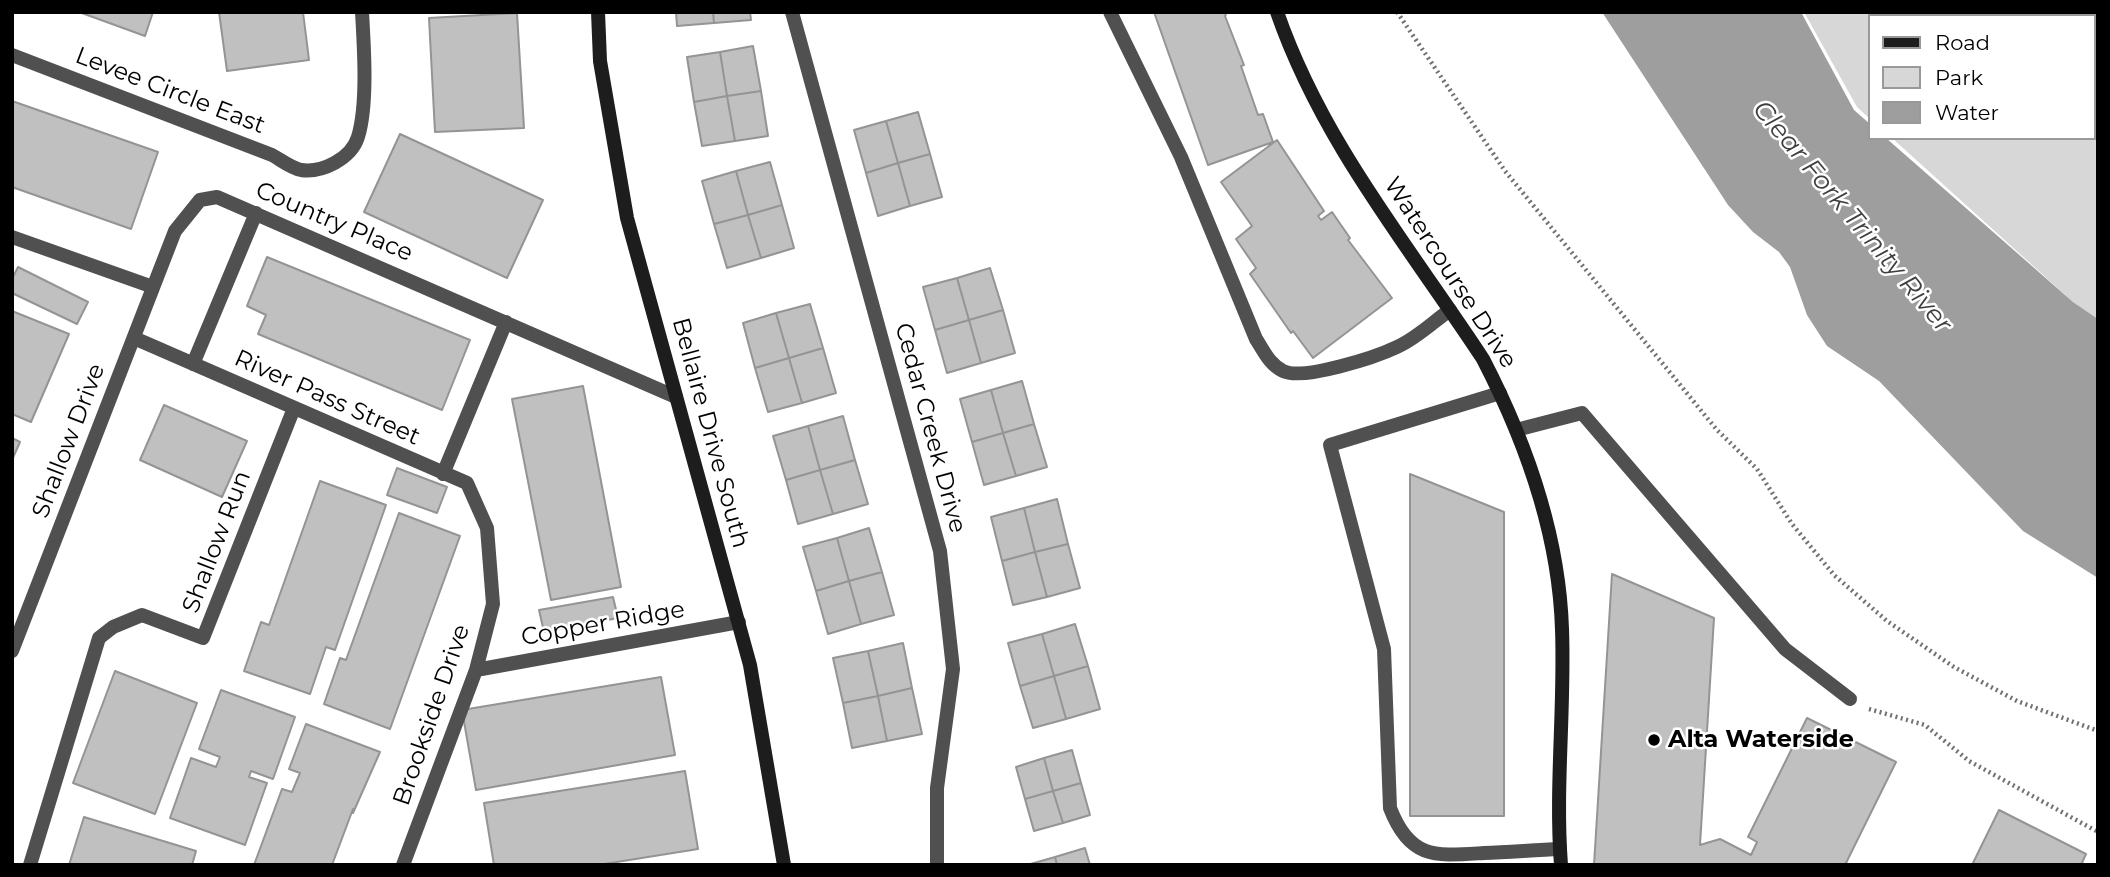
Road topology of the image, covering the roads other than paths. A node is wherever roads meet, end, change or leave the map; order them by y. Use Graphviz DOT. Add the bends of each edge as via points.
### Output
graph roads {
  1 [pos="362,12"];
  2 [pos="598,12"];
  3 [pos="792,12"];
  4 [pos="1110,12"];
  5 [pos="1277,12"];
  6 [pos="12,55"];
  7 [pos="256,214"];
  8 [pos="12,237"];
  9 [pos="153,287"];
  10 [pos="1450,310"];
  11 [pos="506,322"];
  12 [pos="134,338"];
  13 [pos="193,364"];
  14 [pos="1500,393"];
  15 [pos="676,397"];
  16 [pos="294,408"];
  17 [pos="1516,430"];
  18 [pos="443,474"];
  19 [pos="738,622"];
  20 [pos="12,651"];
  21 [pos="476,670"];
  22 [pos="1850,699"];
  23 [pos="1560,849"];
  24 [pos="1440,860"];
  25 [pos="407,863"];
  26 [pos="30,865"];
  27 [pos="784,865"];
  28 [pos="937,865"];
  29 [pos="1561,865"];
  1 -- 6 [label="lane, Levee Circle East" via="365,63 357,139 337,163 310,170 298,170 272,155"];
  2 -- 15 [label="street, Bellaire Drive South" via="600,61 627,218"];
  3 -- 28 [label="lane, Cedar Creek Drive" via="940,551 953,669 937,788"];
  4 -- 10 [label="lane" via="1181,157 1270,363 1286,373 1309,373 1383,352 1410,340"];
  5 -- 10 [label="street, Watercourse Drive" via="1303,81 1329,132"];
  7 -- 9 [label="lane, Country Place" via="217,197 200,200 175,231"];
  7 -- 11 [label="lane, Country Place"];
  7 -- 13 [label="lane, River Pass Street"];
  8 -- 9 [label="lane"];
  9 -- 12 [label="lane, Shallow Drive"];
  10 -- 14 [label="street, Watercourse Drive"];
  11 -- 15 [label="lane, Country Place"];
  11 -- 18 [label="lane"];
  12 -- 13 [label="lane, River Pass Street"];
  12 -- 20 [label="lane, Shallow Drive"];
  13 -- 16 [label="lane, River Pass Street"];
  14 -- 17 [label="street, Watercourse Drive"];
  14 -- 24 [label="lane" via="1330,445 1384,649 1390,808 1397,828 1410,844"];
  15 -- 19 [label="street, Bellaire Drive South"];
  16 -- 18 [label="lane, River Pass Street"];
  16 -- 26 [label="lane, Shallow Run" via="204,638 142,615 99,638"];
  17 -- 22 [label="lane" via="1582,413 1785,649"];
  17 -- 23 [label="street, Watercourse Drive" via="1546,524 1562,628"];
  18 -- 21 [label="lane, Brookside Drive" via="467,483 487,528 493,604"];
  19 -- 21 [label="lane, Copper Ridge"];
  19 -- 27 [label="street, Bellaire Drive South" via="750,665"];
  21 -- 25 [label="lane, Brookside Drive"];
  23 -- 24 [label="lane"];
  23 -- 29 [label="street, Watercourse Drive"];
}
